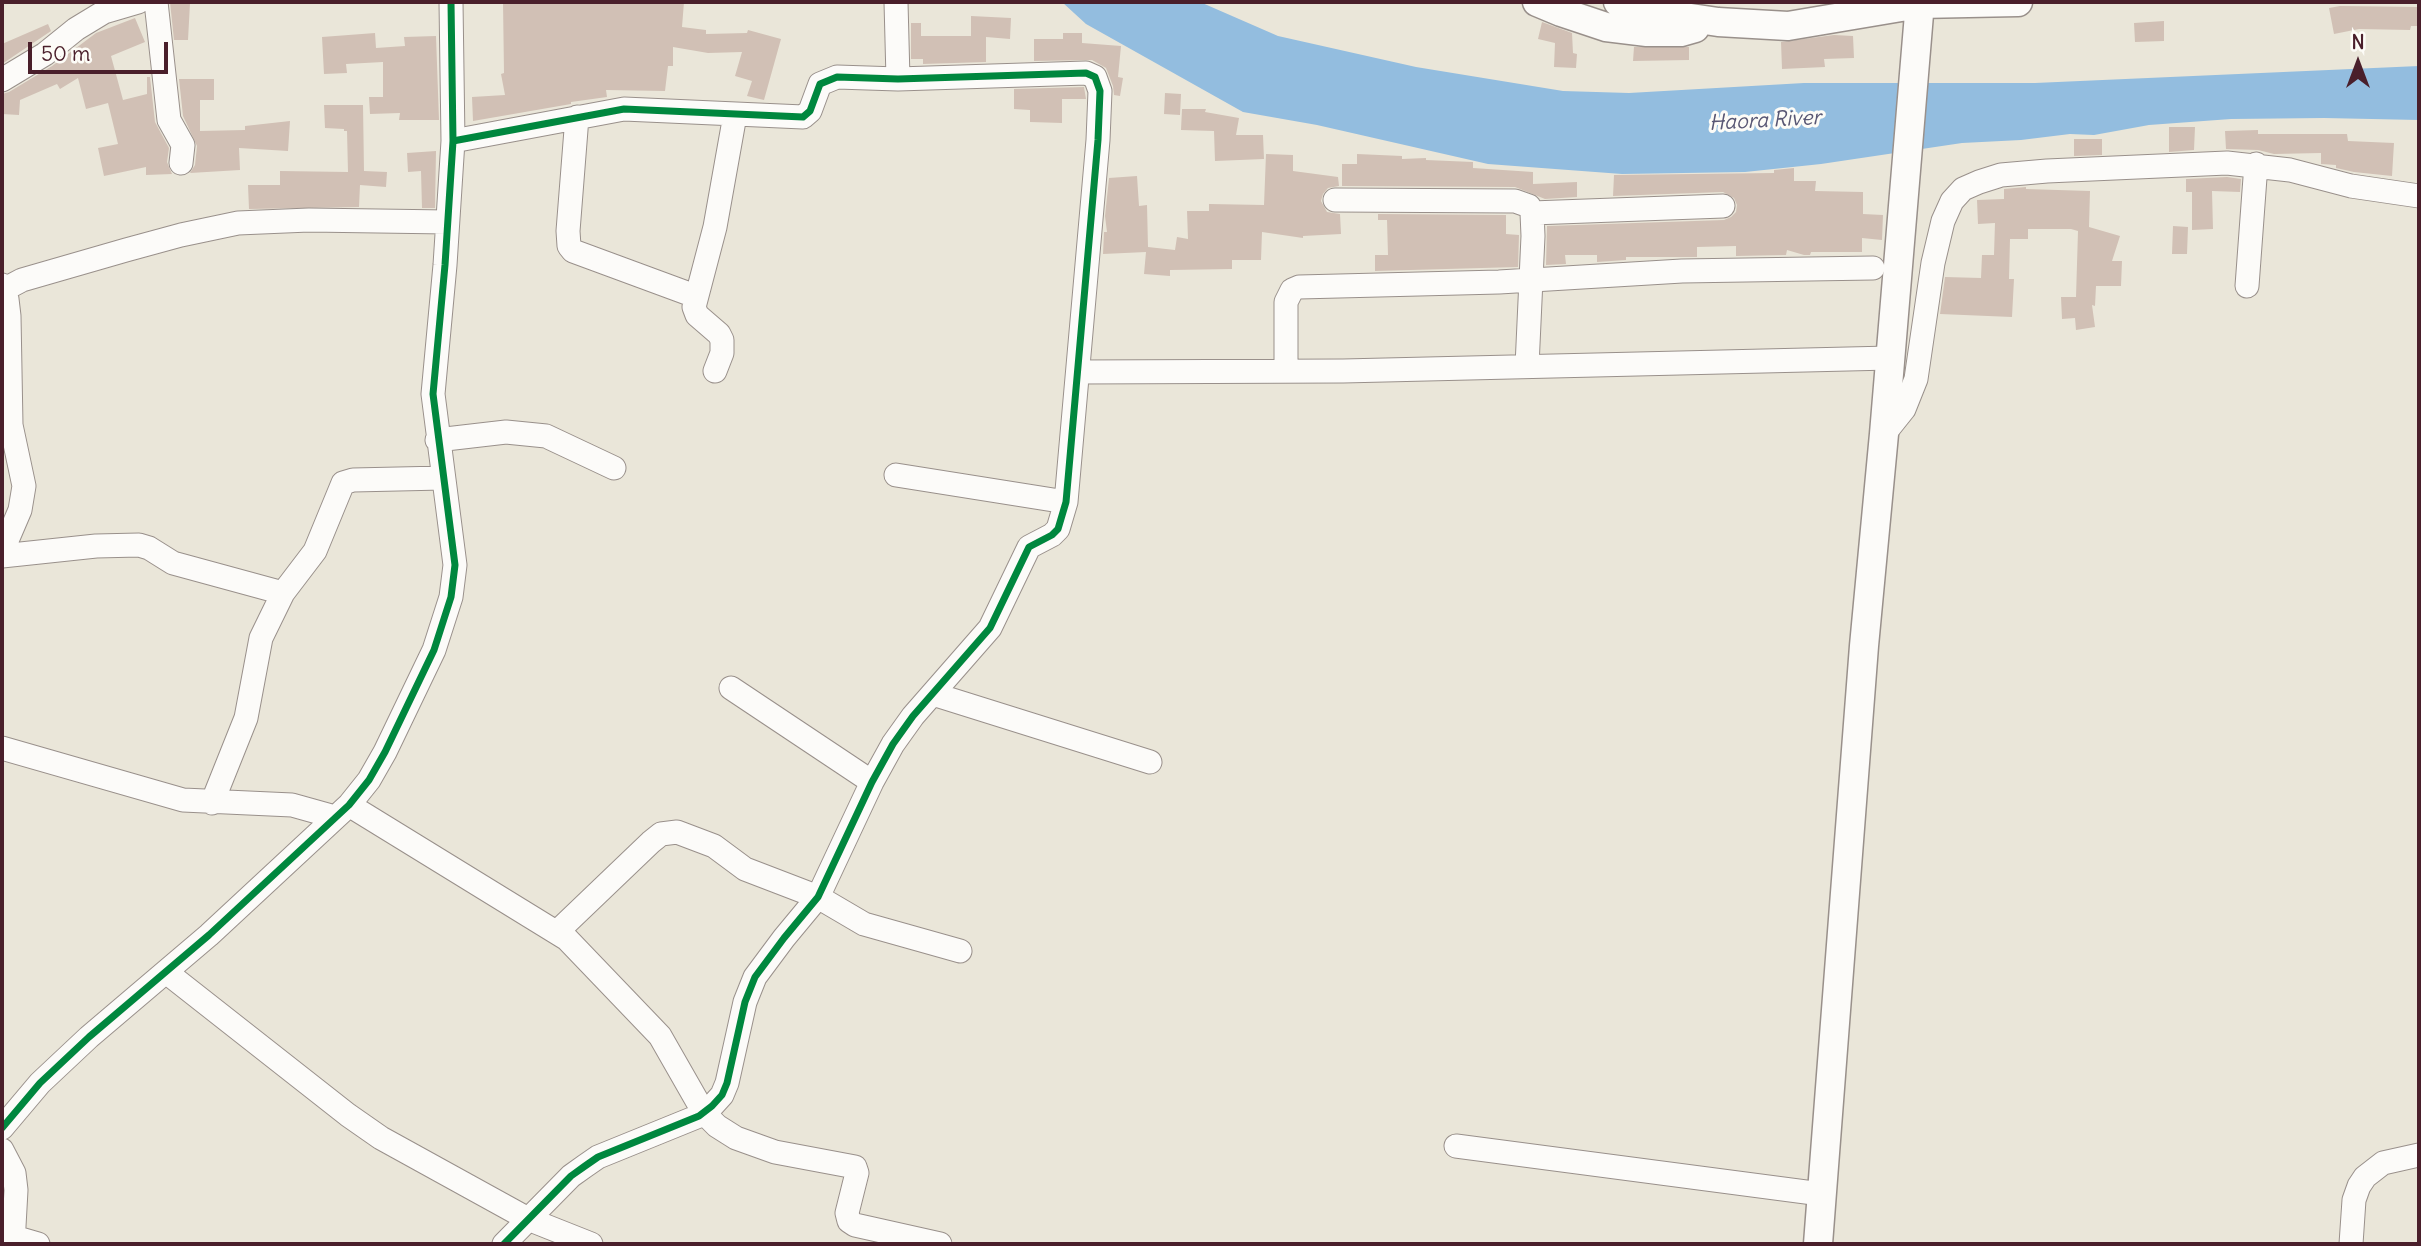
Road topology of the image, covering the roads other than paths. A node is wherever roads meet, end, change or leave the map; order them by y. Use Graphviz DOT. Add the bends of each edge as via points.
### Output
graph roads {
  1 [pos="138,2"];
  2 [pos="156,2"];
  3 [pos="451,2"];
  4 [pos="896,2"];
  5 [pos="1536,2"];
  6 [pos="1618,2"];
  7 [pos="2018,2"];
  8 [pos="1919,3"];
  9 [pos="1718,22"];
  10 [pos="898,79"];
  11 [pos="2,80"];
  12 [pos="734,115"];
  13 [pos="577,117"];
  14 [pos="453,141"];
  15 [pos="181,163"];
  16 [pos="2256,164"];
  17 [pos="2419,196"];
  18 [pos="1335,200"];
  19 [pos="1723,206"];
  20 [pos="1532,213"];
  21 [pos="447,222"];
  22 [pos="1873,268"];
  23 [pos="1531,280"];
  24 [pos="2247,286"];
  25 [pos="3,287"];
  26 [pos="695,296"];
  27 [pos="1890,358"];
  28 [pos="1527,366"];
  29 [pos="715,371"];
  30 [pos="1286,371"];
  31 [pos="1078,372"];
  32 [pos="1884,434"];
  33 [pos="437,440"];
  34 [pos="614,468"];
  35 [pos="896,475"];
  36 [pos="443,478"];
  37 [pos="1066,502"];
  38 [pos="2,554"];
  39 [pos="283,593"];
  40 [pos="730,688"];
  41 [pos="933,694"];
  42 [pos="2,748"];
  43 [pos="1150,762"];
  44 [pos="872,782"];
  45 [pos="212,803"];
  46 [pos="342,811"];
  47 [pos="818,897"];
  48 [pos="558,931"];
  49 [pos="960,951"];
  50 [pos="166,972"];
  51 [pos="705,1113"];
  52 [pos="2,1128"];
  53 [pos="1456,1146"];
  54 [pos="2,1150"];
  55 [pos="2419,1155"];
  56 [pos="1821,1194"];
  57 [pos="528,1219"];
  58 [pos="14,1240"];
  59 [pos="38,1244"];
  60 [pos="504,1244"];
  61 [pos="591,1244"];
  62 [pos="940,1244"];
  63 [pos="1818,1244"];
  64 [pos="2351,1244"];
  1 -- 11 [label="street" via="104,12"];
  2 -- 15 [label="street" via="169,120 183,145"];
  3 -- 14 [label="street"];
  4 -- 10 [label="street"];
  5 -- 9 [label="street" via="1606,27 1647,32 1681,32"];
  6 -- 9 [label="street"];
  7 -- 8 [label="street"];
  8 -- 9 [label="street" via="1788,26"];
  8 -- 27 [label="street"];
  10 -- 12 [label="street" via="827,79 803,117"];
  10 -- 31 [label="street" via="1086,73 1098,83 1101,101"];
  12 -- 13 [label="street" via="639,108"];
  12 -- 26 [label="street" via="715,227"];
  13 -- 14 [label="street"];
  13 -- 26 [label="street" via="569,246"];
  14 -- 21 [label="street"];
  16 -- 17 [label="street"];
  16 -- 24 [label="street"];
  16 -- 32 [label="street" via="2047,171 2001,175 1963,189 1952,201 1941,229 1914,387"];
  18 -- 20 [label="street" via="1515,201 1529,206"];
  19 -- 20 [label="street"];
  20 -- 23 [label="street"];
  21 -- 25 [label="street" via="238,223"];
  21 -- 33 [label="street" via="433,394"];
  22 -- 23 [label="street" via="1682,271"];
  23 -- 28 [label="street"];
  23 -- 30 [label="street" via="1299,287 1286,302"];
  25 -- 38 [label="street" via="9,316 11,425 24,486 20,510"];
  26 -- 29 [label="street" via="695,312 722,340"];
  27 -- 28 [label="street"];
  27 -- 32 [label="street"];
  28 -- 30 [label="street"];
  30 -- 31 [label="street"];
  31 -- 37 [label="street"];
  32 -- 56 [label="street"];
  33 -- 34 [label="street" via="496,432 546,436"];
  33 -- 36 [label="street"];
  35 -- 37 [label="street"];
  36 -- 39 [label="street" via="347,480 315,551"];
  36 -- 46 [label="street" via="455,565 444,620 385,752 369,780"];
  37 -- 41 [label="street" via="1058,529 1032,544 1023,557 990,628"];
  38 -- 39 [label="street" via="139,545 173,564"];
  39 -- 45 [label="street" via="261,638 246,718"];
  40 -- 44 [label="street"];
  41 -- 43 [label="street"];
  41 -- 44 [label="street" via="901,732"];
  42 -- 45 [label="street" via="155,794"];
  44 -- 47 [label="street"];
  45 -- 46 [label="street"];
  46 -- 48 [label="street"];
  46 -- 50 [label="street"];
  47 -- 48 [label="street" via="745,869 714,846 667,832"];
  47 -- 49 [label="street" via="864,924"];
  47 -- 51 [label="street" via="755,977 727,1083"];
  48 -- 51 [label="street" via="660,1036"];
  50 -- 52 [label="street" via="40,1083"];
  50 -- 57 [label="street" via="369,1130"];
  51 -- 57 [label="street" via="598,1157 571,1176"];
  51 -- 62 [label="street" via="736,1138 775,1152 855,1167 849,1221"];
  53 -- 56 [label="street"];
  54 -- 58 [label="street" via="16,1189"];
  55 -- 64 [label="street" via="2383,1163 2365,1177 2354,1200"];
  56 -- 63 [label="street"];
  57 -- 60 [label="street"];
  57 -- 61 [label="street"];
  58 -- 59 [label="street"];
}
